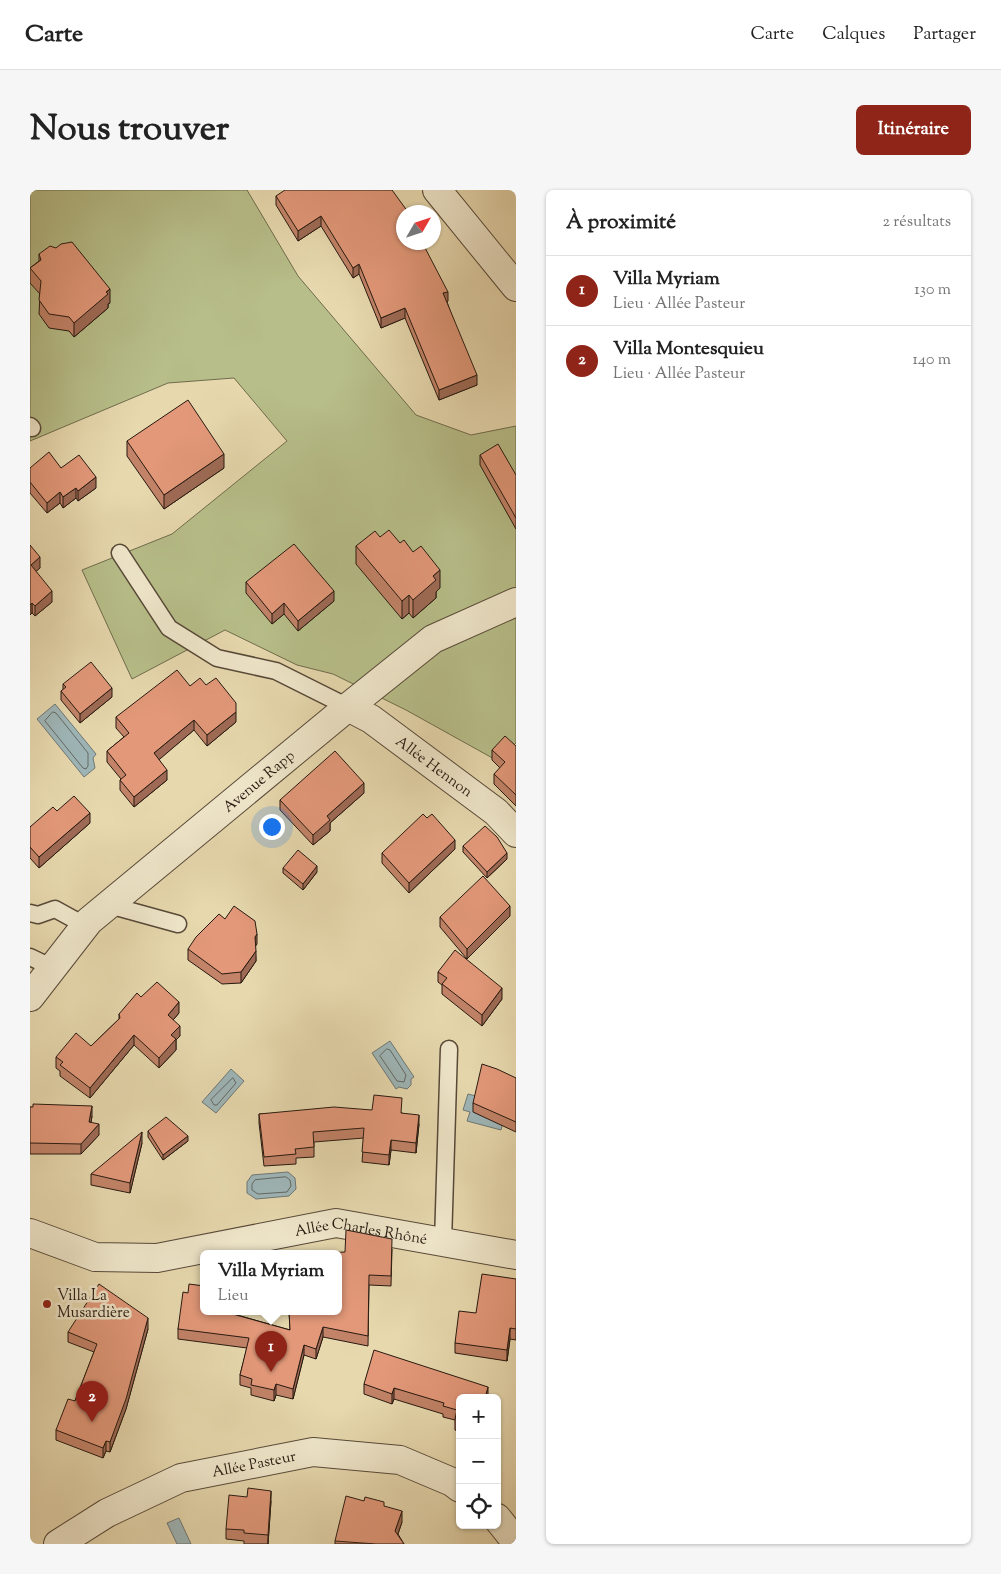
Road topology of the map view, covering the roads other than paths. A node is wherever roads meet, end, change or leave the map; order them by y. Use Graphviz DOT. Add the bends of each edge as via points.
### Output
graph roads {
  1 [pos="437,190"];
  2 [pos="516,287"];
  3 [pos="120,553"];
  4 [pos="516,602"];
  5 [pos="348,707"];
  6 [pos="516,833"];
  7 [pos="109,905"];
  8 [pos="30,913"];
  9 [pos="178,924"];
  10 [pos="86,926"];
  11 [pos="41,963"];
  12 [pos="30,997"];
  13 [pos="449,1049"];
  14 [pos="30,1233"];
  15 [pos="443,1242"];
  16 [pos="516,1255"];
  17 [pos="456,1485"];
  18 [pos="501,1523"];
  19 [pos="516,1542"];
  20 [pos="58,1544"];
  1 -- 2 [label="street"];
  3 -- 5 [label="lane" via="169,628 217,658 276,671"];
  4 -- 5 [label="street, Avenue Rapp" via="432,639"];
  5 -- 6 [label="street, Allée Hennon" via="371,719 496,812"];
  5 -- 7 [label="street, Avenue Rapp"];
  7 -- 9 [label="lane"];
  7 -- 10 [label="street, Avenue Rapp"];
  8 -- 10 [label="lane" via="38,915 55,909"];
  10 -- 11 [label="street, Avenue Rapp"];
  11 -- 12 [label="street, Avenue Rapp"];
  13 -- 15 [label="lane"];
  14 -- 15 [label="street, Allée Charles Rhôné" via="95,1257 157,1258 336,1223"];
  15 -- 16 [label="street, Allée Charles Rhôné"];
  17 -- 20 [label="street, Allée Pasteur" via="400,1460 313,1452 181,1478 107,1513"];
  18 -- 19 [label="street"];
}
